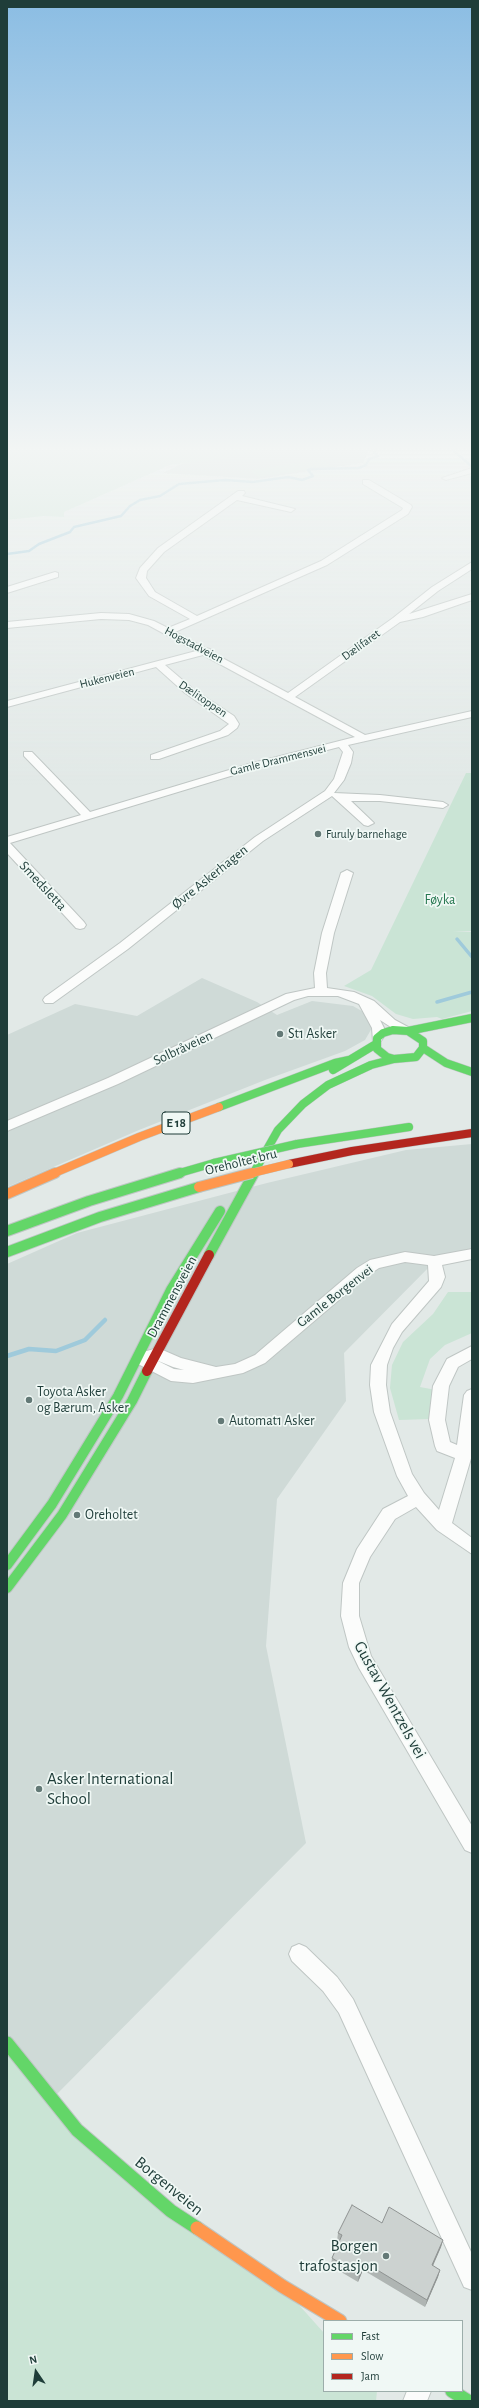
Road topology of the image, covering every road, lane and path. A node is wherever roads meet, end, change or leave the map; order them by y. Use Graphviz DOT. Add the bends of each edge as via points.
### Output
graph roads {
  1 [pos="150,562"];
  2 [pos="325,562"];
  3 [pos="472,564"];
  4 [pos="55,575"];
  5 [pos="7,590"];
  6 [pos="472,597"];
  7 [pos="196,619"];
  8 [pos="396,620"];
  9 [pos="7,625"];
  10 [pos="170,631"];
  11 [pos="207,651"];
  12 [pos="159,665"];
  13 [pos="288,697"];
  14 [pos="7,704"];
  15 [pos="472,714"];
  16 [pos="364,738"];
  17 [pos="342,744"];
  18 [pos="28,754"];
  19 [pos="155,757"];
  20 [pos="329,793"];
  21 [pos="341,798"];
  22 [pos="443,805"];
  23 [pos="87,815"];
  24 [pos="368,823"];
  25 [pos="7,841"];
  26 [pos="7,846"];
  27 [pos="347,872"];
  28 [pos="80,925"];
  29 [pos="321,991"];
  30 [pos="50,1000"];
  31 [pos="362,1001"];
  32 [pos="472,1019"];
  33 [pos="406,1030"];
  34 [pos="448,1032"];
  35 [pos="436,1039"];
  36 [pos="377,1041"];
  37 [pos="423,1047"];
  38 [pos="394,1059"];
  39 [pos="349,1060"];
  40 [pos="472,1072"];
  41 [pos="317,1080"];
  42 [pos="7,1126"];
  43 [pos="419,1126"];
  44 [pos="472,1133"];
  45 [pos="256,1146"];
  46 [pos="233,1188"];
  47 [pos="7,1194"];
  48 [pos="223,1205"];
  49 [pos="7,1231"];
  50 [pos="7,1252"];
  51 [pos="472,1254"];
  52 [pos="434,1261"];
  53 [pos="472,1352"];
  54 [pos="138,1357"];
  55 [pos="155,1360"];
  56 [pos="472,1395"];
  57 [pos="464,1455"];
  58 [pos="418,1498"];
  59 [pos="443,1525"];
  60 [pos="472,1548"];
  61 [pos="7,1565"];
  62 [pos="7,1588"];
  63 [pos="472,1844"];
  64 [pos="299,1954"];
  65 [pos="7,2043"];
  66 [pos="472,2280"];
  67 [pos="338,2320"];
  68 [pos="454,2392"];
  69 [pos="468,2401"];
  1 -- 7 [label="street" via="143,570 141,578 146,587 152,594"];
  2 -- 7 [label="street"];
  3 -- 8 [label="street, Dælifaret"];
  4 -- 5 [label="street"];
  6 -- 8 [label="street" via="420,615"];
  7 -- 10 [label="street"];
  8 -- 13 [label="street, Dælifaret"];
  9 -- 10 [label="street, Hogstadveien" via="117,616 146,621"];
  10 -- 11 [label="street, Hogstadveien"];
  11 -- 12 [label="street, Hukenveien"];
  11 -- 13 [label="street, Hogstadveien"];
  12 -- 14 [label="street, Hukenveien"];
  12 -- 19 [label="street, Dælitoppen" via="189,691 230,718 234,724 224,733"];
  13 -- 16 [label="street, Hogstadveien"];
  15 -- 16 [label="street, Gamle Drammensvei"];
  16 -- 17 [label="street, Gamle Drammensvei"];
  17 -- 20 [label="street, Øvre Askerhagen" via="348,752 346,763 339,780"];
  17 -- 23 [label="street, Gamle Drammensvei" via="239,770"];
  18 -- 23 [label="street"];
  20 -- 21 [label="street"];
  20 -- 30 [label="street, Øvre Askerhagen" via="258,839 124,946"];
  21 -- 22 [label="street" via="380,798"];
  21 -- 24 [label="street"];
  23 -- 25 [label="street, Gamle Drammensvei"];
  26 -- 28 [label="street, Smedsletta"];
  27 -- 29 [label="street" via="328,933 320,972"];
  29 -- 31 [label="street, Solbråveien" via="338,992"];
  29 -- 42 [label="street, Solbråveien" via="290,998 113,1081"];
  31 -- 33 [label="street, Solbråveien"];
  31 -- 36 [label="street" via="378,1028"];
  32 -- 33 [label="main road"];
  32 -- 34 [label="main road"];
  33 -- 36 [label="main road" via="383,1033"];
  33 -- 37 [label="main road" via="419,1037"];
  35 -- 37 [label="main road"];
  36 -- 38 [label="main road" via="381,1053"];
  36 -- 39 [label="main road"];
  37 -- 38 [label="main road" via="416,1057"];
  37 -- 40 [label="main road" via="455,1067"];
  38 -- 55 [label="main road, Drammensveien" via="371,1065 328,1085 303,1104 278,1130 187,1295"];
  39 -- 41 [label="main road"];
  39 -- 47 [label="main road, E 18" via="335,1063 139,1137"];
  43 -- 49 [label="main road, Oreholtet bru, bridge" via="297,1144 214,1163 89,1201"];
  44 -- 50 [label="main road, Oreholtet bru, bridge" via="289,1164 199,1187 92,1220"];
  45 -- 46 [label="main road"];
  48 -- 54 [label="main road, Drammensveien" via="171,1290"];
  51 -- 52 [label="street, Gamle Borgenvei"];
  52 -- 55 [label="street, Gamle Borgenvei" via="404,1257 375,1264 249,1366 224,1373 193,1377 171,1375"];
  52 -- 58 [label="street" via="438,1276 436,1283 397,1328 379,1365 378,1385 382,1412 406,1476"];
  53 -- 57 [label="street" via="452,1363 441,1386 436,1420 443,1446"];
  54 -- 55 [label="street, Gamle Borgenvei"];
  54 -- 61 [label="main road, Drammensveien" via="118,1396 52,1504"];
  55 -- 62 [label="main road, Drammensveien" via="62,1515"];
  56 -- 57 [label="street"];
  57 -- 59 [label="street"];
  58 -- 59 [label="street"];
  58 -- 63 [label="street, Gustav Wentzels vei" via="389,1514 363,1554 351,1583 350,1616 358,1647 365,1662"];
  59 -- 60 [label="street"];
  64 -- 66 [label="street" via="330,1984 346,2006"];
  65 -- 67 [label="main road, Borgenveien" via="77,2130 171,2211 282,2286"];
  68 -- 69 [label="main road"];
}
